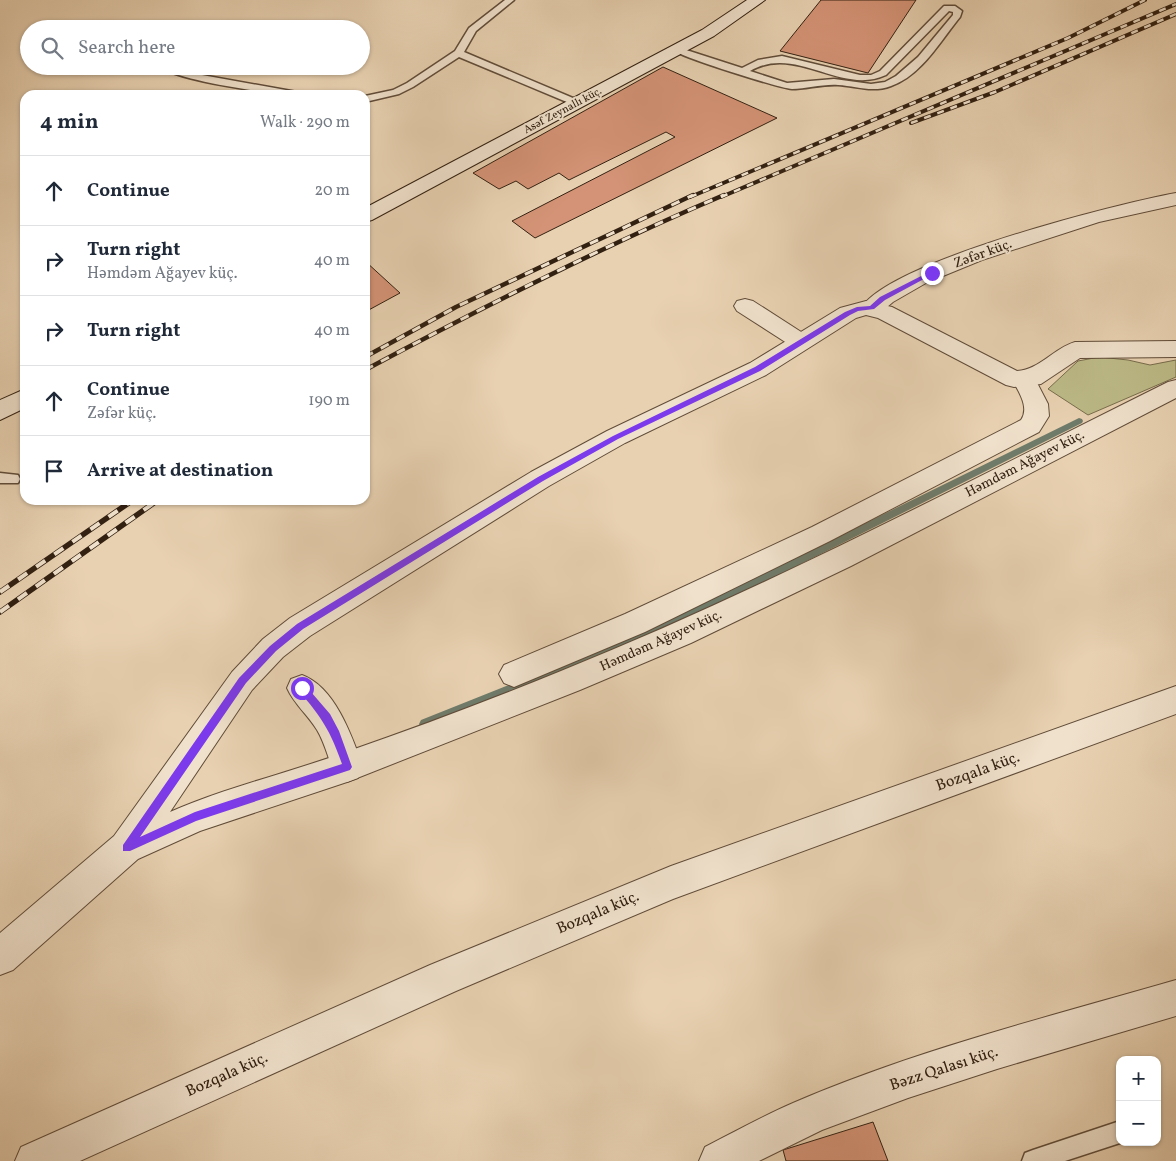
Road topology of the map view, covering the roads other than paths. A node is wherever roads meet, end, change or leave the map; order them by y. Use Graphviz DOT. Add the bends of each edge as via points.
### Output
graph roads {
  1 [pos="510,0"];
  2 [pos="757,0"];
  3 [pos="677,50"];
  4 [pos="458,53"];
  5 [pos="743,72"];
  6 [pos="191,75"];
  7 [pos="269,90"];
  8 [pos="370,98"];
  9 [pos="577,103"];
  10 [pos="1176,199"];
  11 [pos="370,213"];
  12 [pos="745,306"];
  13 [pos="872,308"];
  14 [pos="801,342"];
  15 [pos="1176,349"];
  16 [pos="1024,380"];
  17 [pos="1176,388"];
  18 [pos="20,400"];
  19 [pos="0,411"];
  20 [pos="514,674"];
  21 [pos="302,688"];
  22 [pos="1176,700"];
  23 [pos="347,767"];
  24 [pos="126,848"];
  25 [pos="0,957"];
  26 [pos="1176,998"];
  27 [pos="1116,1133"];
  28 [pos="35,1161"];
  29 [pos="719,1161"];
  30 [pos="1034,1161"];
  1 -- 4 [label="lane" via="472,30"];
  2 -- 3 [label="street, Asəf Zeynallı küç." via="722,25"];
  3 -- 5 [label="lane"];
  3 -- 9 [label="street, Asəf Zeynallı küç."];
  4 -- 8 [label="lane" via="410,85"];
  4 -- 9 [label="lane"];
  5 -- 5 [label="lane" via="790,87 834,82 867,87 887,84 908,74 958,11 947,8 883,73 872,78 782,59 758,62"];
  6 -- 7 [label="lane"];
  9 -- 11 [label="street, Asəf Zeynallı küç."];
  10 -- 13 [label="street, Zəfər küç." via="1099,215 962,260 882,298"];
  12 -- 14 [label="street"];
  13 -- 14 [label="street, Zəfər küç." via="848,313"];
  13 -- 16 [label="street" via="1005,375"];
  14 -- 24 [label="street, Zəfər küç." via="758,369 540,479 300,627 242,681"];
  15 -- 16 [label="street" via="1075,350 1041,374"];
  16 -- 20 [label="street" via="1036,404 1037,416 1030,426 821,534 635,623"];
  17 -- 23 [label="street, Həmdəm Ağayev küç." via="841,558 681,634 570,681"];
  18 -- 19 [label="street"];
  21 -- 23 [label="street" via="336,734"];
  22 -- 28 [label="street, Bozqala küç." via="670,883 443,978"];
  23 -- 24 [label="street, Həmdəm Ağayev küç." via="195,817"];
  24 -- 25 [label="street"];
  26 -- 29 [label="street, Bəzz Qalası küç." via="927,1073 821,1111"];
  27 -- 30 [label="lane"];
}
